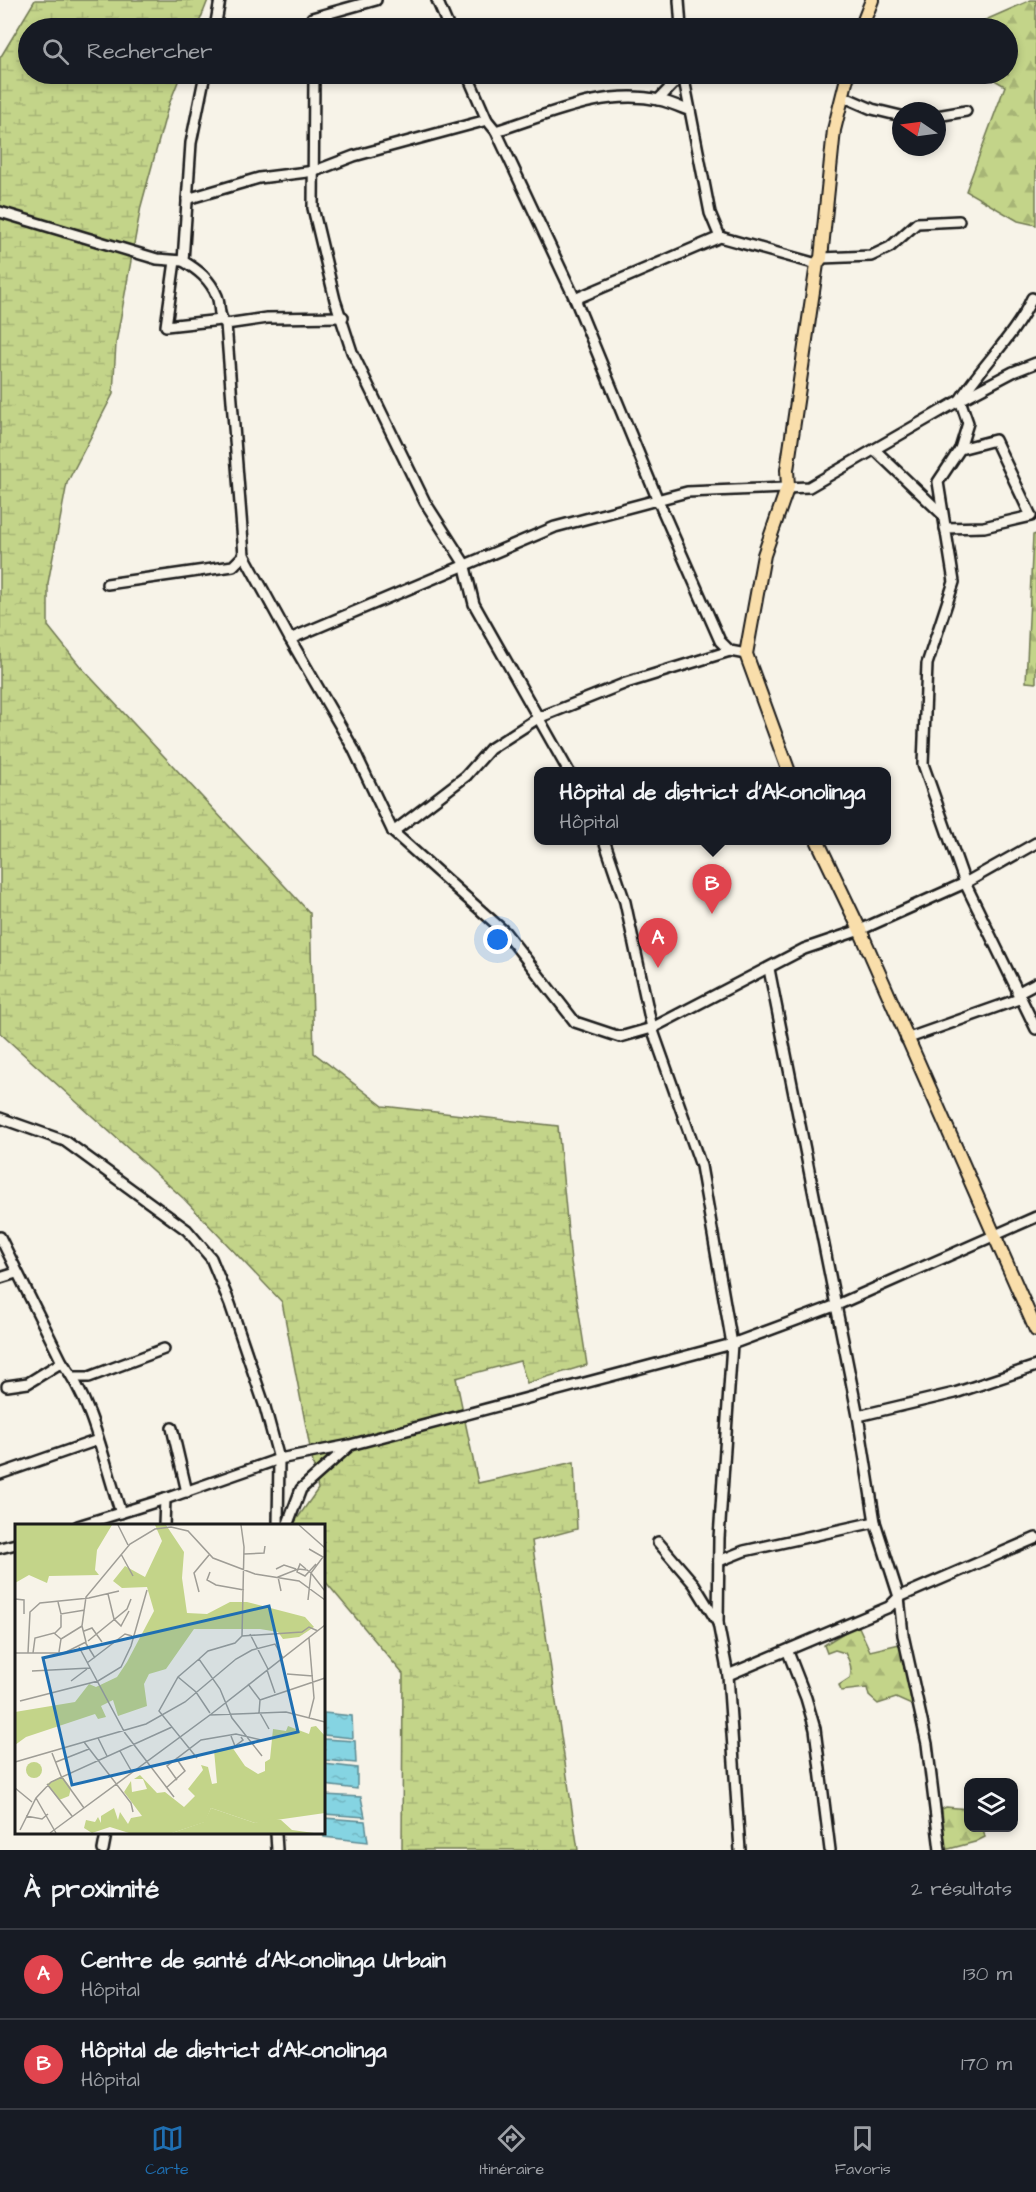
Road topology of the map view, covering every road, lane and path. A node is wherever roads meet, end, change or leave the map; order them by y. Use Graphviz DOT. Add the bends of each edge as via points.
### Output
graph roads {
  1 [pos="220,0"];
  2 [pos="376,0"];
  3 [pos="437,0"];
  4 [pos="679,0"];
  5 [pos="872,0"];
  6 [pos="216,18"];
  7 [pos="312,18"];
  8 [pos="445,18"];
  9 [pos="680,18"];
  10 [pos="865,18"];
  11 [pos="204,84"];
  12 [pos="314,84"];
  13 [pos="471,84"];
  14 [pos="673,84"];
  15 [pos="685,84"];
  16 [pos="845,84"];
  17 [pos="842,96"];
  18 [pos="658,100"];
  19 [pos="690,111"];
  20 [pos="966,111"];
  21 [pos="892,114"];
  22 [pos="946,114"];
  23 [pos="487,120"];
  24 [pos="496,131"];
  25 [pos="315,171"];
  26 [pos="187,199"];
  27 [pos="0,212"];
  28 [pos="959,221"];
  29 [pos="720,237"];
  30 [pos="179,261"];
  31 [pos="819,261"];
  32 [pos="1032,298"];
  33 [pos="575,299"];
  34 [pos="343,317"];
  35 [pos="224,322"];
  36 [pos="1036,363"];
  37 [pos="960,400"];
  38 [pos="960,448"];
  39 [pos="876,451"];
  40 [pos="788,486"];
  41 [pos="657,498"];
  42 [pos="942,514"];
  43 [pos="945,528"];
  44 [pos="244,555"];
  45 [pos="464,563"];
  46 [pos="107,584"];
  47 [pos="291,639"];
  48 [pos="730,651"];
  49 [pos="746,654"];
  50 [pos="538,718"];
  51 [pos="567,767"];
  52 [pos="788,767"];
  53 [pos="393,832"];
  54 [pos="1036,843"];
  55 [pos="606,845"];
  56 [pos="820,845"];
  57 [pos="965,883"];
  58 [pos="860,930"];
  59 [pos="769,969"];
  60 [pos="1036,983"];
  61 [pos="1018,996"];
  62 [pos="652,1028"];
  63 [pos="1036,1029"];
  64 [pos="906,1039"];
  65 [pos="0,1118"];
  66 [pos="1036,1217"];
  67 [pos="996,1235"];
  68 [pos="0,1238"];
  69 [pos="16,1274"];
  70 [pos="0,1278"];
  71 [pos="837,1305"];
  72 [pos="1036,1330"];
  73 [pos="732,1344"];
  74 [pos="164,1349"];
  75 [pos="62,1362"];
  76 [pos="1036,1366"];
  77 [pos="74,1377"];
  78 [pos="8,1386"];
  79 [pos="858,1416"];
  80 [pos="172,1428"];
  81 [pos="98,1440"];
  82 [pos="350,1445"];
  83 [pos="279,1459"];
  84 [pos="0,1474"];
  85 [pos="187,1492"];
  86 [pos="165,1499"];
  87 [pos="121,1513"];
  88 [pos="875,1522"];
  89 [pos="85,1524"];
  90 [pos="165,1524"];
  91 [pos="278,1524"];
  92 [pos="288,1524"];
  93 [pos="1036,1538"];
  94 [pos="658,1542"];
  95 [pos="15,1544"];
  96 [pos="0,1548"];
  97 [pos="719,1561"];
  98 [pos="899,1597"];
  99 [pos="718,1623"];
  100 [pos="788,1652"];
  101 [pos="728,1675"];
  102 [pos="106,1835"];
  103 [pos="276,1835"];
  104 [pos="103,1850"];
  105 [pos="277,1850"];
  106 [pos="740,1850"];
  107 [pos="830,1850"];
  108 [pos="940,1850"];
  1 -- 6 [label="street"];
  2 -- 7 [label="street"];
  3 -- 8 [label="street"];
  4 -- 9 [label="street"];
  5 -- 10 [label="main road"];
  11 -- 26 [label="street" via="191,143"];
  12 -- 25 [label="street"];
  13 -- 23 [label="street"];
  14 -- 18 [label="street"];
  15 -- 19 [label="street"];
  16 -- 17 [label="main road"];
  17 -- 21 [label="street"];
  17 -- 31 [label="main road" via="834,130"];
  18 -- 19 [label="street"];
  18 -- 24 [label="street" via="620,97 572,106"];
  19 -- 29 [label="street" via="710,213"];
  20 -- 22 [label="street"];
  23 -- 24 [label="street"];
  23 -- 25 [label="street" via="354,156"];
  24 -- 33 [label="street"];
  25 -- 26 [label="street" via="258,178"];
  25 -- 34 [label="street" via="313,208 335,300"];
  26 -- 30 [label="street"];
  27 -- 30 [label="street" via="157,259"];
  28 -- 31 [label="street" via="917,223 890,247 871,256"];
  29 -- 31 [label="street"];
  29 -- 33 [label="street"];
  30 -- 35 [label="street" via="202,272 217,296"];
  30 -- 35 [label="street" via="166,326"];
  31 -- 40 [label="main road" via="787,470"];
  32 -- 37 [label="street" via="1024,315"];
  33 -- 41 [label="street"];
  34 -- 35 [label="street"];
  34 -- 45 [label="street" via="352,352 424,501"];
  35 -- 44 [label="street"];
  36 -- 37 [label="street"];
  37 -- 38 [label="street" via="968,423"];
  37 -- 39 [label="street"];
  38 -- 42 [label="street" via="938,482"];
  38 -- 43 [label="street" via="995,440 1031,516 984,527"];
  39 -- 40 [label="street" via="809,488"];
  39 -- 42 [label="street"];
  40 -- 41 [label="street" via="687,492"];
  40 -- 49 [label="main road" via="764,555"];
  41 -- 45 [label="street" via="555,527"];
  41 -- 48 [label="street" via="720,641"];
  42 -- 43 [label="street"];
  43 -- 57 [label="street" via="954,582 927,664 923,764"];
  44 -- 46 [label="street" via="233,566"];
  44 -- 47 [label="street"];
  45 -- 47 [label="street"];
  45 -- 50 [label="street" via="474,604"];
  47 -- 53 [label="street" via="353,748"];
  48 -- 49 [label="street"];
  48 -- 50 [label="street" via="626,683"];
  49 -- 52 [label="main road"];
  50 -- 51 [label="street"];
  50 -- 53 [label="street" via="490,749 466,776"];
  53 -- 62 [label="street" via="505,932 575,1022 620,1037"];
  54 -- 57 [label="street"];
  55 -- 62 [label="street" via="625,902"];
  56 -- 58 [label="main road"];
  57 -- 58 [label="street"];
  57 -- 61 [label="street"];
  58 -- 59 [label="street" via="804,949"];
  58 -- 64 [label="main road"];
  59 -- 62 [label="street"];
  59 -- 71 [label="street"];
  60 -- 61 [label="street"];
  61 -- 63 [label="street"];
  61 -- 64 [label="street"];
  62 -- 73 [label="street" via="701,1166"];
  64 -- 67 [label="main road"];
  65 -- 83 [label="street" via="65,1141 188,1230 211,1258 265,1407"];
  66 -- 67 [label="street"];
  67 -- 71 [label="street"];
  67 -- 72 [label="main road"];
  68 -- 69 [label="street"];
  69 -- 70 [label="street"];
  69 -- 75 [label="street" via="33,1300"];
  71 -- 73 [label="street"];
  71 -- 79 [label="street"];
  73 -- 82 [label="street"];
  73 -- 97 [label="street"];
  74 -- 77 [label="street" via="90,1377"];
  75 -- 77 [label="street"];
  75 -- 78 [label="street" via="28,1383"];
  76 -- 79 [label="street" via="955,1393"];
  77 -- 81 [label="street"];
  79 -- 88 [label="street"];
  80 -- 85 [label="street"];
  81 -- 84 [label="street"];
  81 -- 87 [label="street"];
  82 -- 83 [label="street"];
  82 -- 92 [label="street" via="301,1489"];
  83 -- 85 [label="street"];
  83 -- 91 [label="street"];
  85 -- 86 [label="street"];
  86 -- 87 [label="street"];
  86 -- 90 [label="street"];
  87 -- 89 [label="street"];
  88 -- 97 [label="street" via="753,1549"];
  88 -- 98 [label="street"];
  93 -- 98 [label="street"];
  94 -- 99 [label="street" via="694,1584"];
  95 -- 96 [label="street"];
  97 -- 99 [label="street"];
  98 -- 100 [label="street" via="889,1606"];
  98 -- 108 [label="street" via="903,1635 927,1744"];
  99 -- 101 [label="street"];
  100 -- 101 [label="street"];
  100 -- 107 [label="street" via="815,1729"];
  101 -- 106 [label="street"];
  102 -- 104 [label="street"];
  103 -- 105 [label="street"];
}
